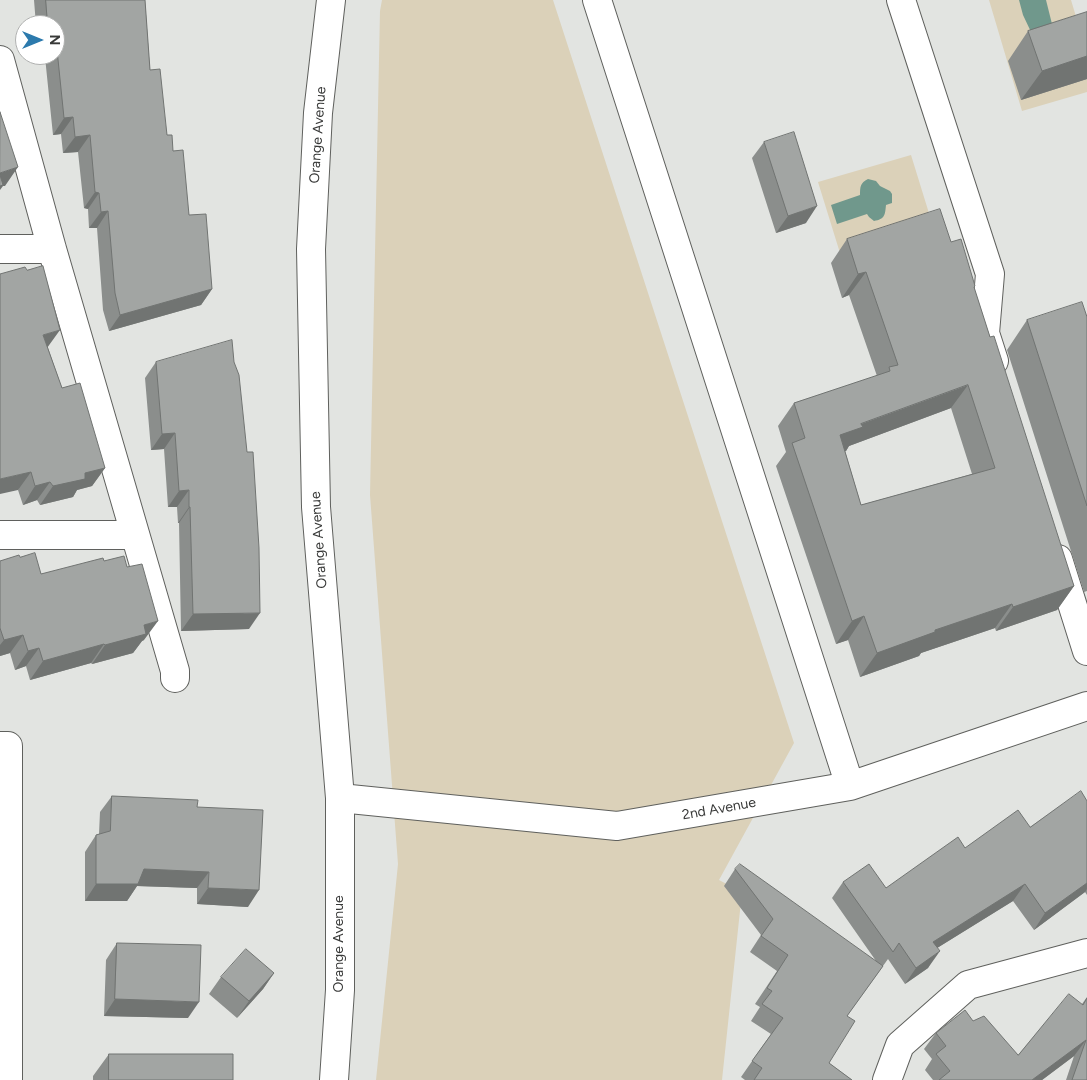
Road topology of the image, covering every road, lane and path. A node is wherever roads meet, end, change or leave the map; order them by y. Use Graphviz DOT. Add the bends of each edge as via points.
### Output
graph roads {
  1 [pos="331,0"];
  2 [pos="597,0"];
  3 [pos="902,0"];
  4 [pos="0,60"];
  5 [pos="0,249"];
  6 [pos="52,249"];
  7 [pos="1000,380"];
  8 [pos="0,535"];
  9 [pos="135,535"];
  10 [pos="1052,540"];
  11 [pos="1087,650"];
  12 [pos="175,678"];
  13 [pos="1087,706"];
  14 [pos="4,746"];
  15 [pos="850,786"];
  16 [pos="340,798"];
  17 [pos="1087,953"];
  18 [pos="8,1080"];
  19 [pos="334,1080"];
  20 [pos="887,1080"];
  1 -- 16 [label="street, Orange Avenue" via="318,113 311,249 316,507"];
  2 -- 15 [label="street"];
  3 -- 7 [label="street" via="990,274 985,333"];
  4 -- 6 [label="street"];
  5 -- 6 [label="street"];
  6 -- 9 [label="street"];
  8 -- 9 [label="street"];
  9 -- 12 [label="street"];
  10 -- 11 [label="street"];
  13 -- 15 [label="street, 2nd Avenue"];
  14 -- 18 [label="street"];
  15 -- 16 [label="street, 2nd Avenue" via="617,826"];
  16 -- 19 [label="street, Orange Avenue" via="340,990"];
  17 -- 20 [label="street" via="968,985 900,1045"];
}
